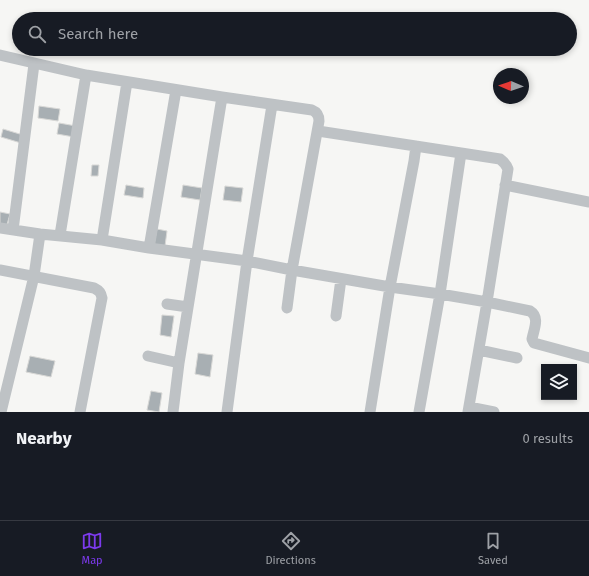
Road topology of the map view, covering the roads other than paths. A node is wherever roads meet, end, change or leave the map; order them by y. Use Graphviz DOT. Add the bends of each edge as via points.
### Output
graph roads {
  1 [pos="0,55"];
  2 [pos="34,64"];
  3 [pos="86,76"];
  4 [pos="127,82"];
  5 [pos="176,90"];
  6 [pos="222,97"];
  7 [pos="272,105"];
  8 [pos="318,130"];
  9 [pos="416,146"];
  10 [pos="461,153"];
  11 [pos="505,185"];
  12 [pos="589,202"];
  13 [pos="0,228"];
  14 [pos="13,230"];
  15 [pos="40,234"];
  16 [pos="60,235"];
  17 [pos="102,240"];
  18 [pos="148,248"];
  19 [pos="196,255"];
  20 [pos="247,261"];
  21 [pos="0,270"];
  22 [pos="292,270"];
  23 [pos="34,276"];
  24 [pos="341,279"];
  25 [pos="390,288"];
  26 [pos="440,294"];
  27 [pos="487,302"];
  28 [pos="167,304"];
  29 [pos="188,307"];
  30 [pos="287,308"];
  31 [pos="336,316"];
  32 [pos="479,350"];
  33 [pos="148,356"];
  34 [pos="517,358"];
  35 [pos="589,358"];
  36 [pos="180,363"];
  37 [pos="468,410"];
  38 [pos="1,412"];
  39 [pos="80,412"];
  40 [pos="173,412"];
  41 [pos="227,412"];
  42 [pos="370,412"];
  43 [pos="419,412"];
  44 [pos="494,412"];
  1 -- 2 [label="street"];
  2 -- 3 [label="street"];
  2 -- 14 [label="street"];
  3 -- 4 [label="street"];
  3 -- 16 [label="street"];
  4 -- 5 [label="street"];
  4 -- 17 [label="street"];
  5 -- 6 [label="street"];
  5 -- 18 [label="street"];
  6 -- 7 [label="street"];
  6 -- 19 [label="street"];
  7 -- 8 [label="street" via="315,111 319,116"];
  7 -- 20 [label="street"];
  8 -- 9 [label="street"];
  8 -- 22 [label="street"];
  9 -- 10 [label="street"];
  9 -- 25 [label="street"];
  10 -- 11 [label="street" via="500,159 508,169"];
  10 -- 26 [label="street"];
  11 -- 12 [label="street"];
  11 -- 27 [label="street"];
  13 -- 14 [label="street"];
  14 -- 15 [label="street"];
  15 -- 16 [label="street"];
  15 -- 23 [label="street"];
  16 -- 17 [label="street"];
  17 -- 18 [label="street"];
  18 -- 19 [label="street"];
  19 -- 20 [label="street"];
  19 -- 29 [label="street"];
  20 -- 22 [label="street"];
  20 -- 41 [label="street"];
  21 -- 23 [label="street"];
  22 -- 24 [label="street"];
  22 -- 30 [label="street"];
  23 -- 38 [label="street"];
  23 -- 39 [label="street" via="94,288 101,293"];
  24 -- 25 [label="street"];
  24 -- 31 [label="street"];
  25 -- 26 [label="street"];
  25 -- 42 [label="street"];
  26 -- 27 [label="street"];
  26 -- 43 [label="street"];
  27 -- 32 [label="street"];
  27 -- 35 [label="street" via="533,312 536,319 532,338 534,343"];
  28 -- 29 [label="street"];
  29 -- 36 [label="street"];
  32 -- 34 [label="street"];
  32 -- 37 [label="street"];
  33 -- 36 [label="street"];
  36 -- 40 [label="street"];
  37 -- 44 [label="street"];
}
